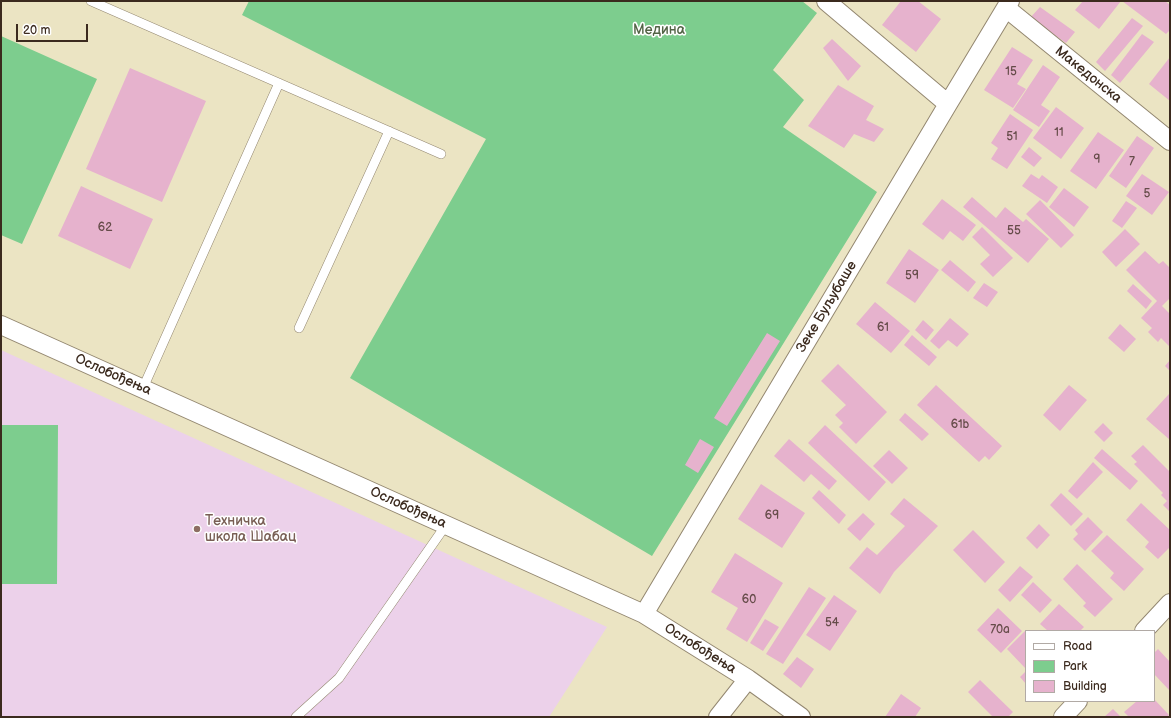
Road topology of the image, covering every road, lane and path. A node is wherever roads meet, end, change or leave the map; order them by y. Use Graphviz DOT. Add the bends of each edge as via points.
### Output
graph roads {
  1 [pos="91,1"];
  2 [pos="826,1"];
  3 [pos="1008,4"];
  4 [pos="279,83"];
  5 [pos="948,104"];
  6 [pos="389,131"];
  7 [pos="1170,141"];
  8 [pos="441,154"];
  9 [pos="1,325"];
  10 [pos="299,328"];
  11 [pos="143,388"];
  12 [pos="446,525"];
  13 [pos="1170,603"];
  14 [pos="644,614"];
  15 [pos="1145,630"];
  16 [pos="748,679"];
  17 [pos="1077,702"];
  18 [pos="296,717"];
  19 [pos="718,717"];
  20 [pos="801,717"];
  21 [pos="1063,717"];
  1 -- 4 [label="lane"];
  2 -- 5 [label="street"];
  3 -- 5 [label="street, Зеке Буљубаше"];
  3 -- 7 [label="street, Македонска"];
  4 -- 6 [label="lane"];
  4 -- 11 [label="lane"];
  5 -- 14 [label="street, Зеке Буљубаше"];
  6 -- 8 [label="lane"];
  6 -- 10 [label="lane"];
  9 -- 11 [label="street, Ослобођења"];
  11 -- 12 [label="street, Ослобођења"];
  12 -- 14 [label="street, Ослобођења"];
  12 -- 18 [label="lane" via="339,678"];
  13 -- 15 [label="street"];
  14 -- 16 [label="street, Ослобођења"];
  16 -- 19 [label="street"];
  16 -- 20 [label="street, Ослобођења"];
  17 -- 21 [label="street"];
}
